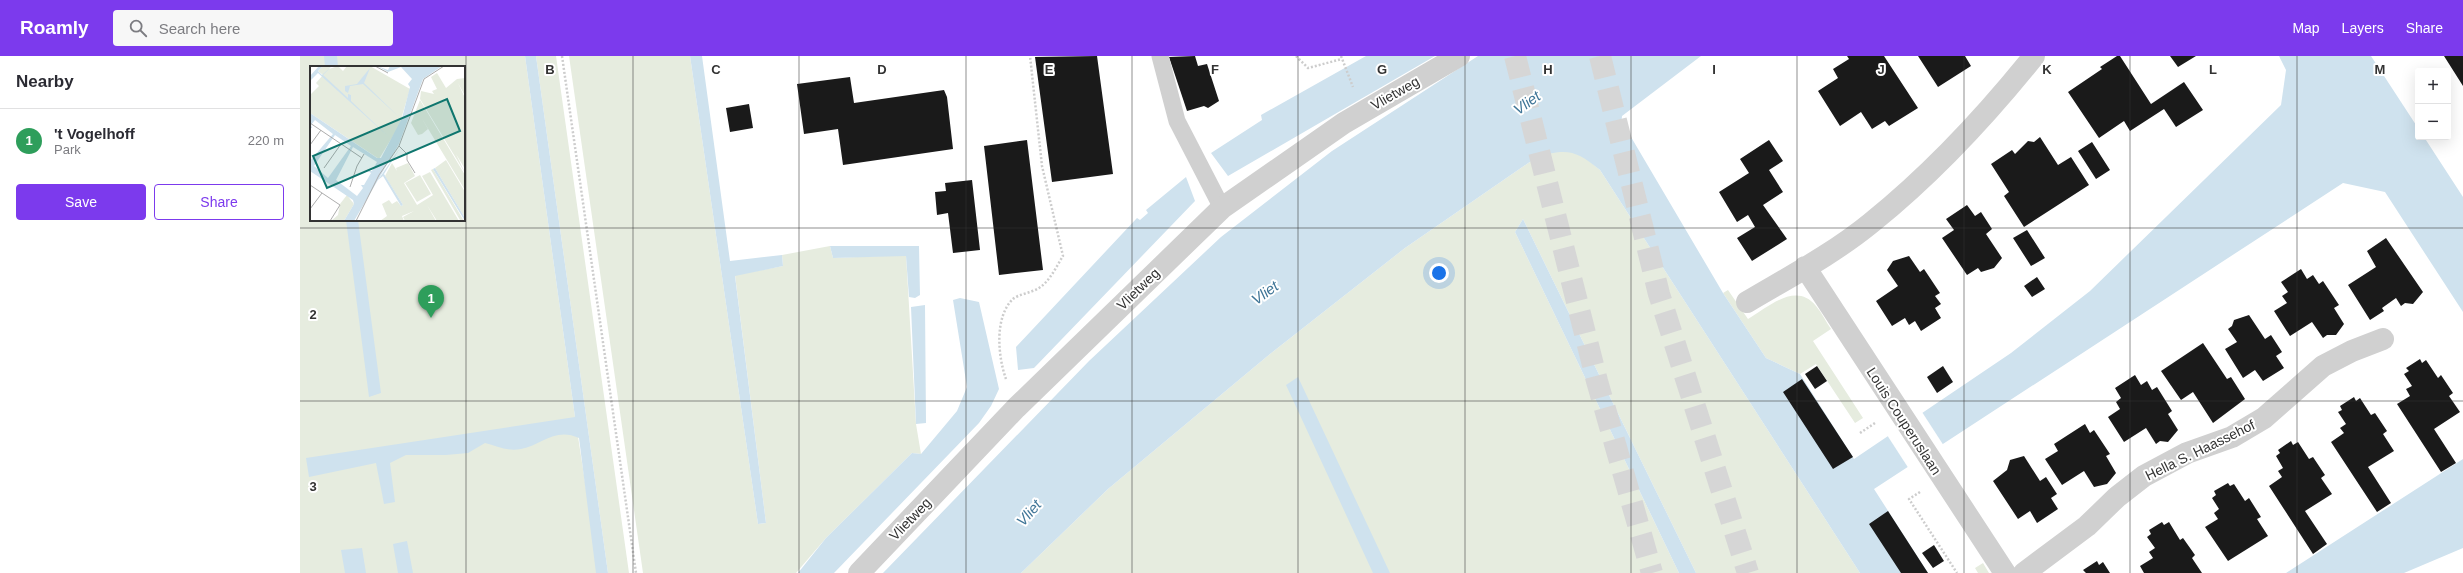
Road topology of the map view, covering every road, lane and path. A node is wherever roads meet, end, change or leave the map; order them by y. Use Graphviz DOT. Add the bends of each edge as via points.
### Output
graph roads {
  1 [pos="562,56"];
  2 [pos="1030,56"];
  3 [pos="1160,56"];
  4 [pos="1296,56"];
  5 [pos="1459,56"];
  6 [pos="2034,56"];
  7 [pos="1341,58"];
  8 [pos="1345,67"];
  9 [pos="1222,208"];
  10 [pos="1805,267"];
  11 [pos="1747,302"];
  12 [pos="2383,339"];
  13 [pos="1016,408"];
  14 [pos="1921,491"];
  15 [pos="636,573"];
  16 [pos="859,573"];
  17 [pos="1957,573"];
  18 [pos="2005,573"];
  19 [pos="2024,573"];
  1 -- 15 [label="path"];
  2 -- 13 [label="path" via="1042,166 1063,256 1052,275 1039,288 1013,299 999,325 1003,369"];
  3 -- 9 [label="lane" via="1177,121"];
  4 -- 7 [label="path" via="1308,68"];
  5 -- 9 [label="street, Vlietweg" via="1344,123"];
  6 -- 10 [label="street" via="1976,127 1920,182 1869,224"];
  7 -- 8 [label="path"];
  9 -- 13 [label="street, Vlietweg"];
  10 -- 11 [label="street"];
  10 -- 18 [label="street, Louis Couperuslaan"];
  12 -- 19 [label="street, Hella S. Haassehof" via="2323,366 2264,418 2232,437 2187,453 2144,476 2116,497 2087,526"];
  13 -- 16 [label="street, Vlietweg"];
  14 -- 17 [label="path" via="1909,499"];
}
